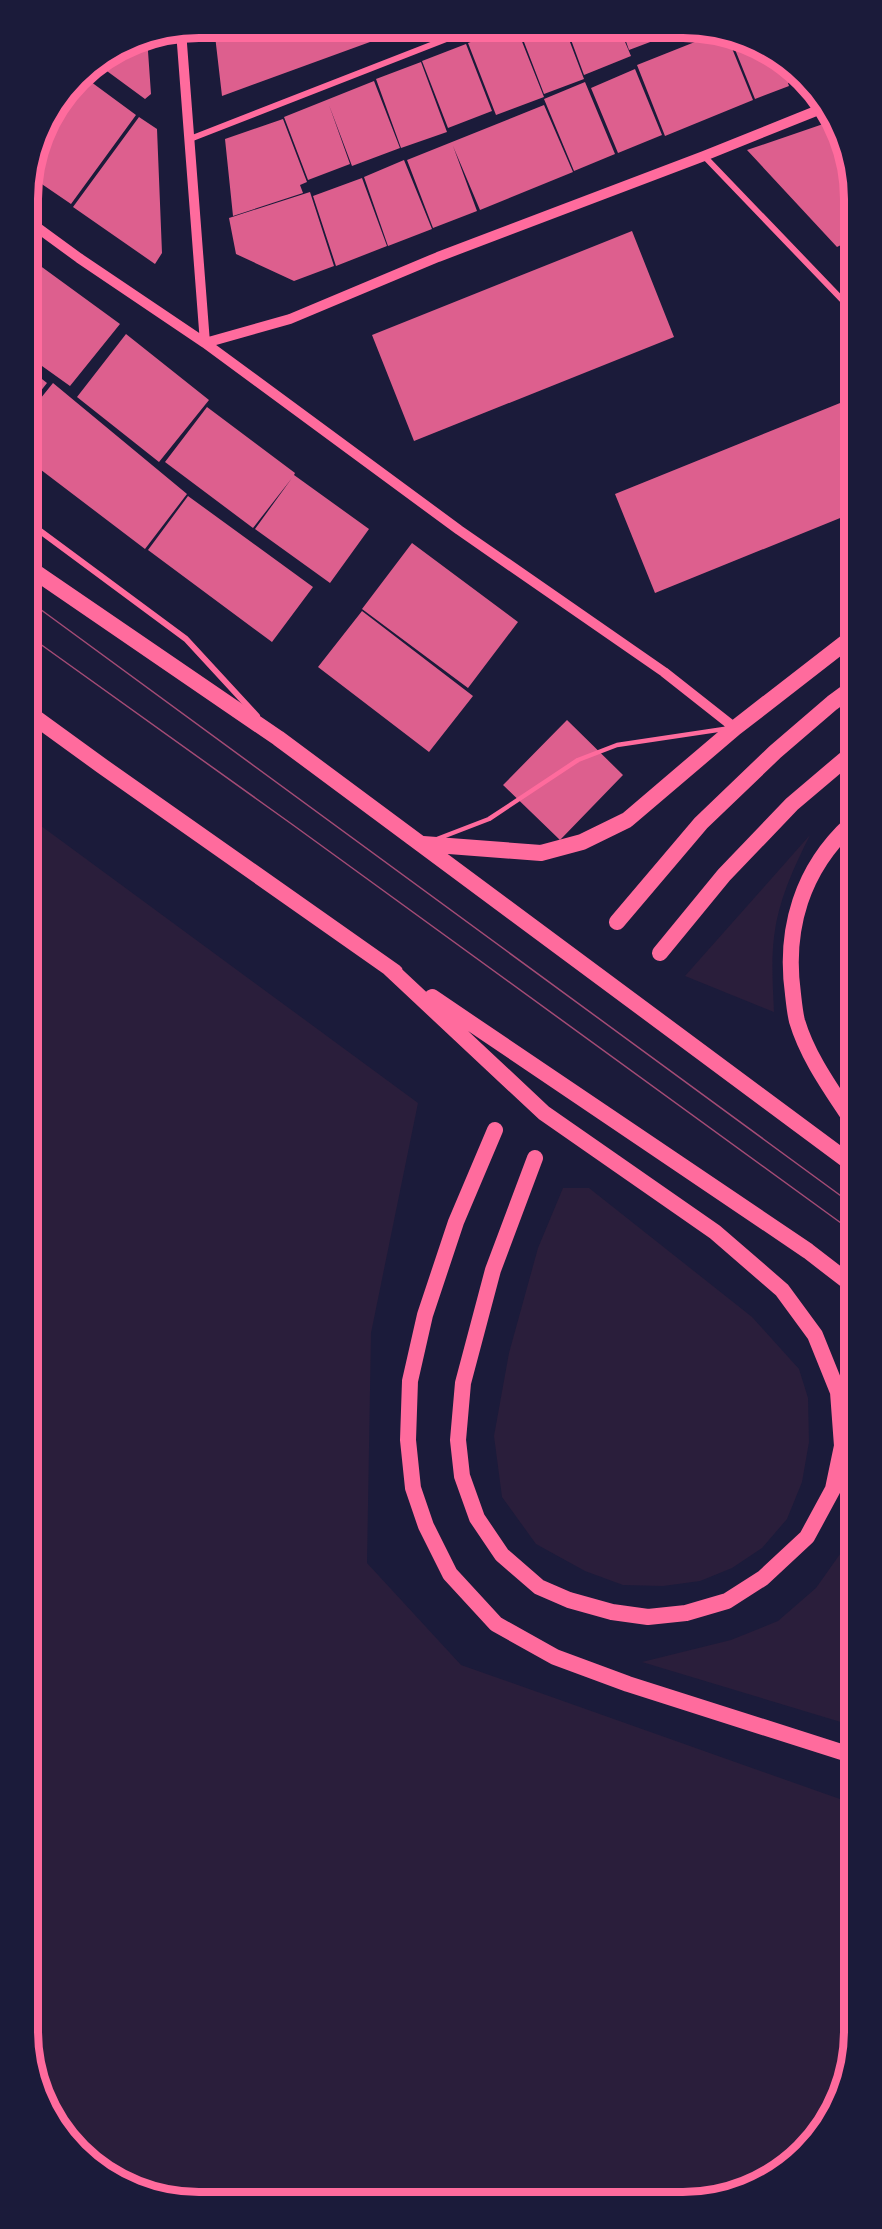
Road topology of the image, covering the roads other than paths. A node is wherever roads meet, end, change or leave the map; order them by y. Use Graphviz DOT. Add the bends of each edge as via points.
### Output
graph roads {
  1 [pos="449,38"];
  2 [pos="182,39"];
  3 [pos="818,110"];
  4 [pos="190,139"];
  5 [pos="704,156"];
  6 [pos="38,228"];
  7 [pos="844,303"];
  8 [pos="205,343"];
  9 [pos="38,529"];
  10 [pos="38,574"];
  11 [pos="844,643"];
  12 [pos="844,694"];
  13 [pos="38,719"];
  14 [pos="735,728"];
  15 [pos="278,738"];
  16 [pos="844,760"];
  17 [pos="844,832"];
  18 [pos="423,844"];
  19 [pos="617,922"];
  20 [pos="660,953"];
  21 [pos="388,967"];
  22 [pos="844,1109"];
  23 [pos="495,1130"];
  24 [pos="535,1158"];
  25 [pos="844,1158"];
  26 [pos="844,1279"];
  27 [pos="844,1753"];
  1 -- 4 [label="street"];
  2 -- 4 [label="street"];
  3 -- 5 [label="street"];
  4 -- 8 [label="street"];
  5 -- 7 [label="street"];
  5 -- 8 [label="street" via="438,257 290,319"];
  6 -- 8 [label="street"];
  8 -- 14 [label="street" via="477,543 664,672"];
  9 -- 15 [label="street" via="186,639"];
  10 -- 15 [label="highway"];
  11 -- 14 [label="highway"];
  12 -- 19 [label="highway" via="775,752 701,823"];
  13 -- 21 [label="highway"];
  14 -- 18 [label="lane" via="607,749 578,760 489,819"];
  14 -- 18 [label="highway" via="627,820 582,842 541,853"];
  15 -- 18 [label="highway"];
  16 -- 20 [label="highway" via="792,804 724,875"];
  17 -- 22 [label="highway" via="814,868 800,899 790,971 797,1021 813,1061"];
  18 -- 25 [label="highway"];
  21 -- 24 [label="highway" via="544,1113 715,1232 782,1290 815,1335 838,1392 842,1446 833,1489 807,1537 763,1578 727,1601 686,1613 648,1617 612,1612 569,1599 539,1587 502,1555 477,1518 462,1476 458,1440 463,1383 493,1270"];
  21 -- 26 [label="highway"];
  23 -- 27 [label="highway" via="456,1222 428,1304 410,1381 408,1440 414,1488 426,1526 450,1574 496,1624 555,1657"];
}
